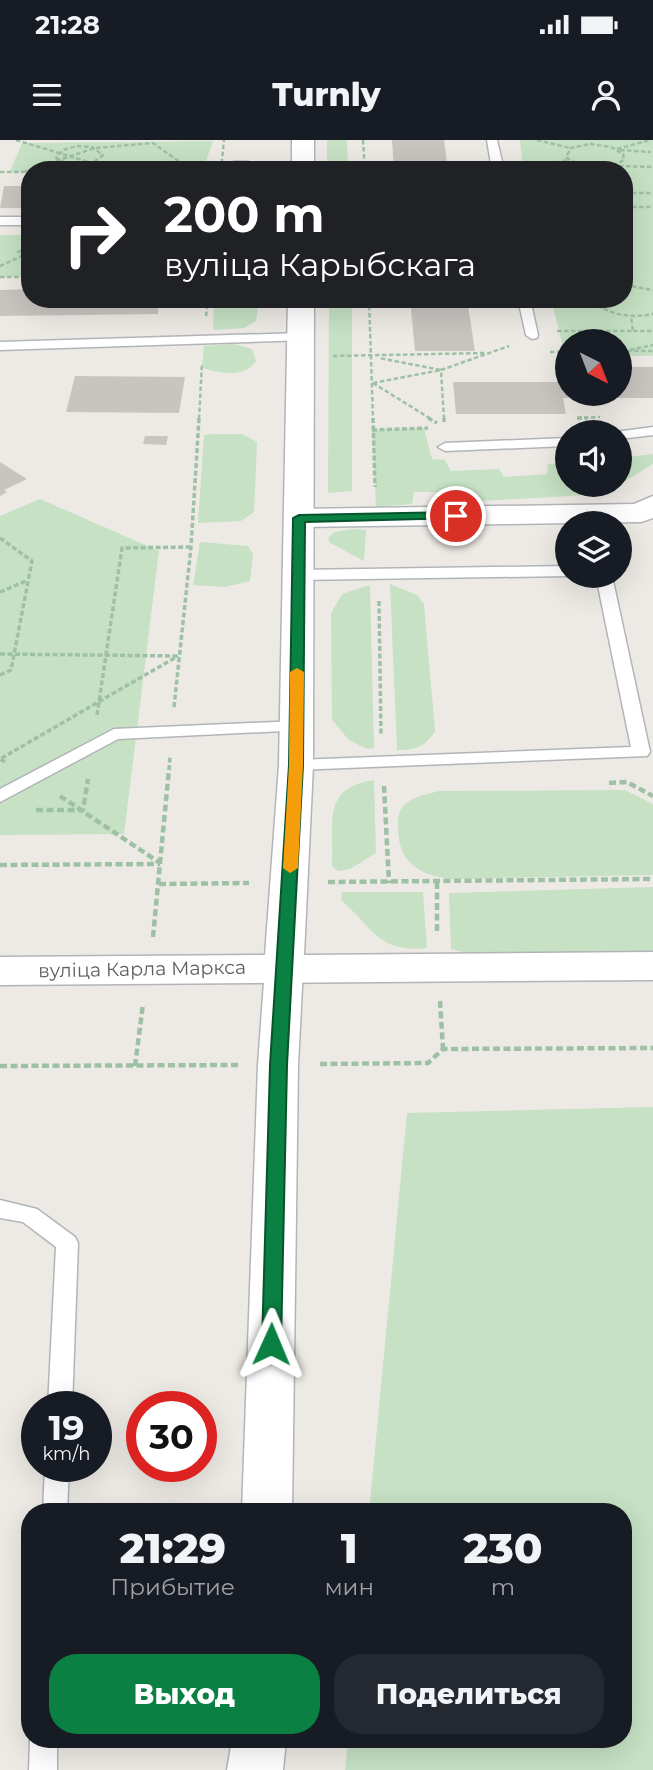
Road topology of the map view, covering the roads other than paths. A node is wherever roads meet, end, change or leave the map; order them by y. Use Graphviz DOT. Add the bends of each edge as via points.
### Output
graph roads {
  1 [pos="303,140"];
  2 [pos="492,140"];
  3 [pos="303,161"];
  4 [pos="496,161"];
  5 [pos="0,221"];
  6 [pos="21,221"];
  7 [pos="301,308"];
  8 [pos="526,308"];
  9 [pos="532,333"];
  10 [pos="301,337"];
  11 [pos="0,346"];
  12 [pos="653,431"];
  13 [pos="632,434"];
  14 [pos="555,442"];
  15 [pos="445,447"];
  16 [pos="649,510"];
  17 [pos="299,518"];
  18 [pos="555,571"];
  19 [pos="298,575"];
  20 [pos="606,588"];
  21 [pos="297,726"];
  22 [pos="296,765"];
  23 [pos="0,796"];
  24 [pos="653,966"];
  25 [pos="284,968"];
  26 [pos="0,971"];
  27 [pos="0,1209"];
  28 [pos="61,1391"];
  29 [pos="56,1482"];
  30 [pos="55,1503"];
  31 [pos="267,1503"];
  32 [pos="44,1748"];
  33 [pos="258,1748"];
  34 [pos="43,1770"];
  35 [pos="255,1770"];
  1 -- 3 [label="main road"];
  2 -- 4 [label="lane"];
  5 -- 6 [label="lane"];
  7 -- 10 [label="main road"];
  8 -- 9 [label="lane"];
  10 -- 11 [label="lane"];
  10 -- 17 [label="main road"];
  12 -- 13 [label="lane"];
  14 -- 15 [label="lane"];
  16 -- 17 [label="main road"];
  17 -- 19 [label="main road"];
  18 -- 19 [label="lane"];
  19 -- 21 [label="main road"];
  20 -- 22 [label="lane" via="640,752"];
  21 -- 22 [label="main road"];
  21 -- 23 [label="lane" via="114,734"];
  22 -- 25 [label="main road"];
  24 -- 25 [label="main road, вуліца Карла Маркса"];
  25 -- 26 [label="main road, вуліца Карла Маркса"];
  25 -- 31 [label="main road"];
  27 -- 28 [label="lane" via="29,1215 67,1243"];
  29 -- 30 [label="lane"];
  32 -- 34 [label="lane"];
  33 -- 35 [label="main road"];
}
